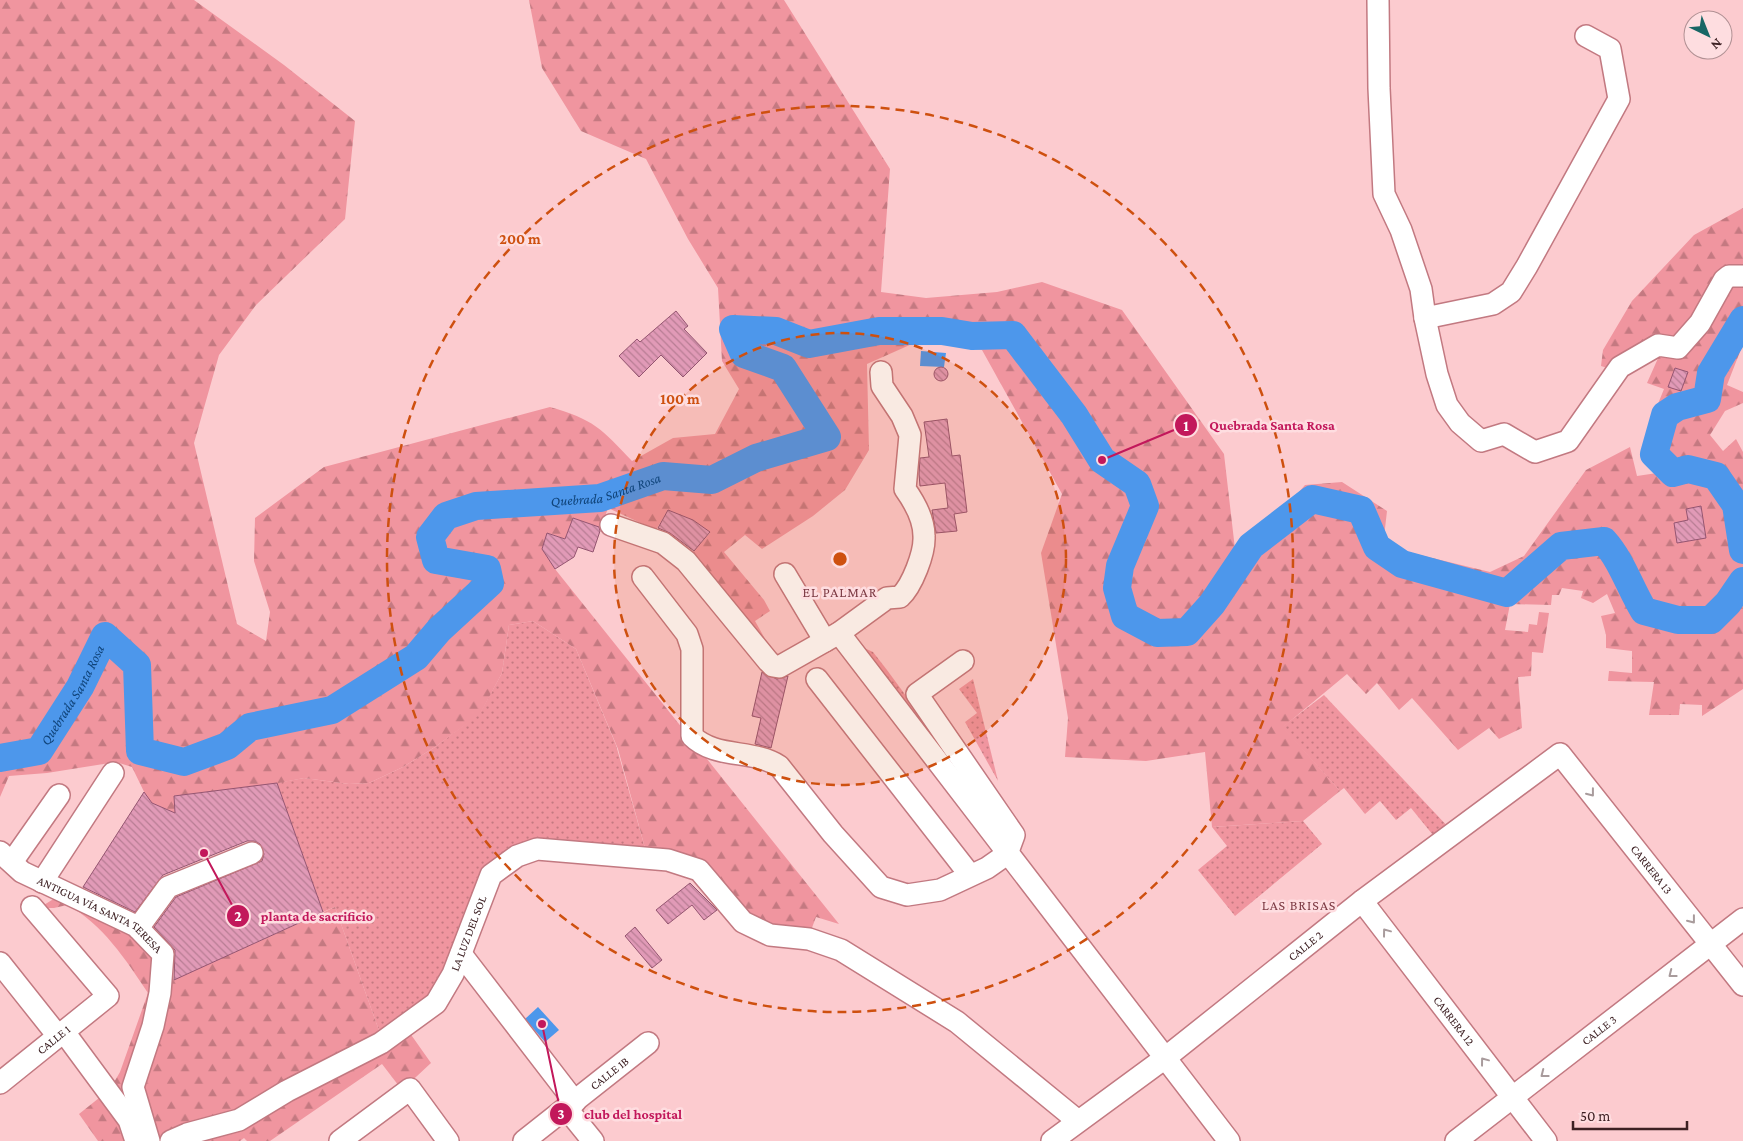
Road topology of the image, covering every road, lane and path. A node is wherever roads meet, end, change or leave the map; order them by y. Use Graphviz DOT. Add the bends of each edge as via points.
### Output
graph roads {
  1 [pos="1378,0"];
  2 [pos="1586,36"];
  3 [pos="1743,276"];
  4 [pos="1424,318"];
  5 [pos="881,372"];
  6 [pos="611,525"];
  7 [pos="785,574"];
  8 [pos="643,577"];
  9 [pos="832,637"];
  10 [pos="963,661"];
  11 [pos="817,679"];
  12 [pos="1560,754"];
  13 [pos="113,773"];
  14 [pos="59,795"];
  15 [pos="252,853"];
  16 [pos="1007,854"];
  17 [pos="6,857"];
  18 [pos="970,875"];
  19 [pos="42,882"];
  20 [pos="1362,901"];
  21 [pos="32,907"];
  22 [pos="1743,919"];
  23 [pos="138,928"];
  24 [pos="1710,944"];
  25 [pos="461,954"];
  26 [pos="0,963"];
  27 [pos="1743,985"];
  28 [pos="61,1034"];
  29 [pos="648,1043"];
  30 [pos="1165,1058"];
  31 [pos="0,1083"];
  32 [pos="1512,1098"];
  33 [pos="571,1105"];
  34 [pos="1078,1121"];
  35 [pos="136,1141"];
  36 [pos="149,1141"];
  37 [pos="171,1141"];
  38 [pos="340,1141"];
  39 [pos="448,1141"];
  40 [pos="524,1141"];
  41 [pos="593,1141"];
  42 [pos="1052,1141"];
  43 [pos="1229,1141"];
  44 [pos="1456,1141"];
  45 [pos="1546,1141"];
  1 -- 4 [label="street" via="1384,194 1409,250 1421,289"];
  2 -- 4 [label="street" via="1610,49 1619,99 1527,266 1511,292 1493,304"];
  3 -- 4 [label="street" via="1734,275 1724,280 1700,323 1678,348 1658,345 1620,367 1568,441 1535,452 1504,434 1480,441 1460,423 1444,397 1436,374"];
  5 -- 9 [label="street" via="882,386 910,435 905,489 915,503 925,538 906,592 900,597 887,598"];
  6 -- 9 [label="street" via="663,543 686,561 773,666 779,667"];
  7 -- 9 [label="street"];
  8 -- 18 [label="street" via="687,634 692,649 692,736 711,748 769,759 779,766 833,834 881,887 907,894 940,890"];
  9 -- 16 [label="street"];
  10 -- 16 [label="street" via="917,694 1014,835"];
  11 -- 18 [label="street"];
  12 -- 20 [label="street, CALLE 2"];
  12 -- 24 [label="street, CARRERA 13, one-way"];
  13 -- 19 [label="street"];
  14 -- 17 [label="street"];
  15 -- 23 [label="street" via="168,886"];
  16 -- 18 [label="street"];
  16 -- 30 [label="street"];
  17 -- 19 [label="street, ANTIGUA VÍA SANTA TERESA" via="22,872"];
  19 -- 23 [label="street, ANTIGUA VÍA SANTA TERESA"];
  20 -- 30 [label="street, CALLE 2"];
  32 -- 20 [label="street, CARRERA 12, one-way"];
  21 -- 28 [label="street, CALLE 1" via="108,996"];
  22 -- 24 [label="street, CALLE 3"];
  23 -- 36 [label="street, ANTIGUA VÍA SANTA TERESA" via="163,954 153,1026 133,1087"];
  24 -- 27 [label="street, CARRERA 13"];
  24 -- 32 [label="street, CALLE 3, one-way"];
  25 -- 33 [label="street"];
  25 -- 34 [label="street, LA LUZ DEL SOL" via="491,875 517,856 537,849 668,860 698,870 743,922 770,935 809,939 841,950 957,1022"];
  25 -- 37 [label="street, LA LUZ DEL SOL" via="436,1003 381,1043 287,1091 239,1120"];
  26 -- 28 [label="street"];
  28 -- 31 [label="street, CALLE 1"];
  28 -- 35 [label="street" via="129,1120"];
  29 -- 33 [label="street, CALLE 1B"];
  30 -- 34 [label="street, CALLE 2"];
  30 -- 43 [label="street"];
  32 -- 44 [label="street, CALLE 3"];
  32 -- 45 [label="street, CARRERA 12"];
  33 -- 40 [label="street, CALLE 1B"];
  33 -- 41 [label="street"];
  34 -- 42 [label="street, CALLE 2"];
  38 -- 39 [label="street" via="410,1089"];
}
